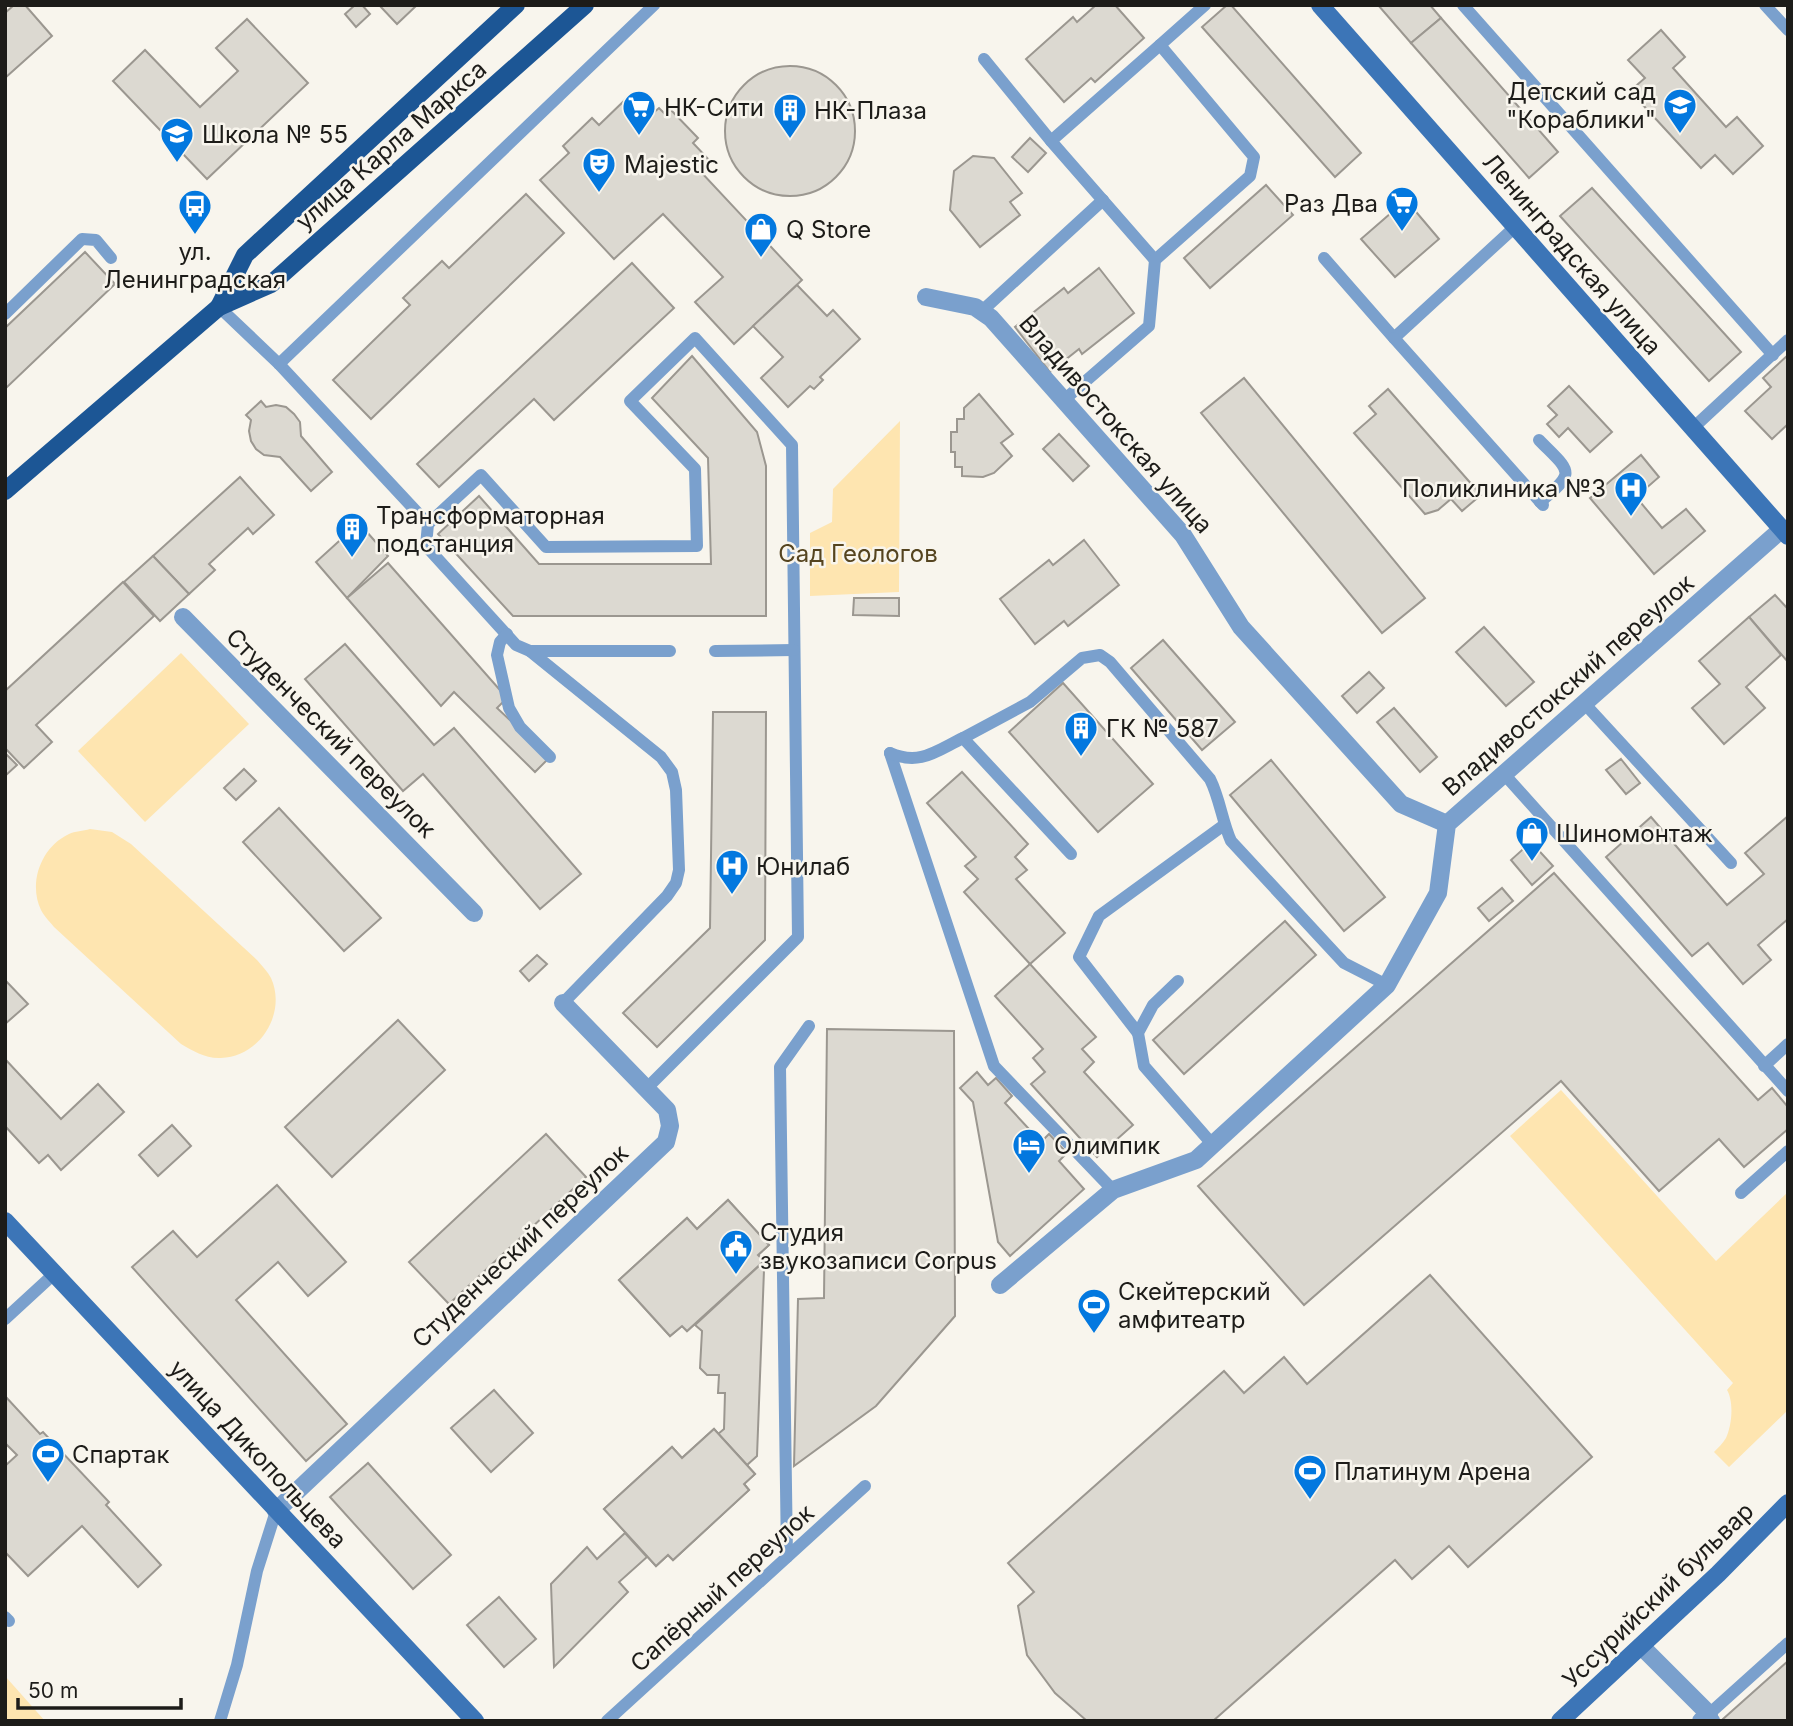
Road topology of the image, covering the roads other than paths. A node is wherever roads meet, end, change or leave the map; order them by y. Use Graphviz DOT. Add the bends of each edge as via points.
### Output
graph roads {
  1 [pos="505,5"];
  2 [pos="516,5"];
  3 [pos="585,5"];
  4 [pos="654,5"];
  5 [pos="1205,5"];
  6 [pos="1320,5"];
  7 [pos="1463,5"];
  8 [pos="1765,5"];
  9 [pos="1788,30"];
  10 [pos="475,42"];
  11 [pos="1160,45"];
  12 [pos="984,60"];
  13 [pos="1051,141"];
  14 [pos="1102,201"];
  15 [pos="1515,226"];
  16 [pos="111,258"];
  17 [pos="1324,258"];
  18 [pos="1155,260"];
  19 [pos="926,298"];
  20 [pos="219,307"];
  21 [pos="983,310"];
  22 [pos="5,314"];
  23 [pos="1394,338"];
  24 [pos="1788,340"];
  25 [pos="1773,355"];
  26 [pos="279,364"];
  27 [pos="1064,400"];
  28 [pos="1693,428"];
  29 [pos="1539,440"];
  30 [pos="5,491"];
  31 [pos="428,524"];
  32 [pos="1785,532"];
  33 [pos="183,617"];
  34 [pos="506,634"];
  35 [pos="794,650"];
  36 [pos="670,651"];
  37 [pos="715,651"];
  38 [pos="530,652"];
  39 [pos="1584,703"];
  40 [pos="963,738"];
  41 [pos="550,757"];
  42 [pos="1504,774"];
  43 [pos="1447,824"];
  44 [pos="1224,825"];
  45 [pos="1071,854"];
  46 [pos="1731,863"];
  47 [pos="474,913"];
  48 [pos="1178,981"];
  49 [pos="1387,985"];
  50 [pos="563,1003"];
  51 [pos="808,1026"];
  52 [pos="1138,1033"];
  53 [pos="1788,1044"];
  54 [pos="1764,1066"];
  55 [pos="647,1088"];
  56 [pos="1788,1091"];
  57 [pos="1213,1145"];
  58 [pos="1788,1151"];
  59 [pos="1113,1190"];
  60 [pos="1741,1193"];
  61 [pos="5,1221"];
  62 [pos="55,1273"];
  63 [pos="1000,1285"];
  64 [pos="5,1319"];
  65 [pos="865,1486"];
  66 [pos="1788,1503"];
  67 [pos="276,1511"];
  68 [pos="787,1558"];
  69 [pos="1788,1643"];
  70 [pos="1641,1646"];
  71 [pos="1708,1718"];
  72 [pos="220,1721"];
  73 [pos="475,1721"];
  74 [pos="607,1721"];
  75 [pos="1560,1721"];
  1 -- 10 [label="main road"];
  2 -- 10 [label="main road, улица Карла Маркса"];
  3 -- 20 [label="main road, улица Карла Маркса" via="271,284"];
  4 -- 26 [label="lane"];
  5 -- 11 [label="lane"];
  6 -- 15 [label="main road, Ленинградская улица"];
  7 -- 25 [label="lane"];
  8 -- 9 [label="lane"];
  10 -- 20 [label="main road, улица Карла Маркса" via="245,256"];
  11 -- 13 [label="lane"];
  11 -- 18 [label="lane" via="1254,157 1250,176"];
  12 -- 13 [label="lane"];
  13 -- 14 [label="lane"];
  14 -- 18 [label="lane"];
  14 -- 21 [label="lane"];
  15 -- 23 [label="lane"];
  15 -- 28 [label="main road, Ленинградская улица"];
  16 -- 22 [label="lane" via="96,240 82,239"];
  17 -- 23 [label="lane"];
  18 -- 27 [label="lane" via="1149,326"];
  19 -- 21 [label="street, Владивостокская улица"];
  20 -- 26 [label="lane"];
  20 -- 30 [label="main road, улица Карла Маркса"];
  21 -- 27 [label="street, Владивостокская улица"];
  23 -- 29 [label="lane" via="1542,504 1567,477 1566,468"];
  24 -- 25 [label="lane"];
  25 -- 28 [label="lane"];
  26 -- 31 [label="lane"];
  27 -- 43 [label="street, Владивостокская улица" via="1183,535 1229,611 1259,647 1401,804"];
  28 -- 32 [label="main road, Ленинградская улица"];
  31 -- 34 [label="lane" via="426,545"];
  31 -- 35 [label="lane" via="481,475 547,547 697,546 695,469 630,401 695,338 792,445"];
  32 -- 39 [label="street, Владивостокский переулок"];
  33 -- 47 [label="street, Студенческий переулок"];
  34 -- 38 [label="lane"];
  34 -- 41 [label="lane" via="497,656 509,708 520,727"];
  35 -- 37 [label="lane"];
  35 -- 55 [label="lane" via="798,937"];
  36 -- 38 [label="lane"];
  38 -- 50 [label="lane" via="661,757 672,772 676,790 676,883"];
  39 -- 42 [label="street, Владивостокский переулок"];
  39 -- 46 [label="lane"];
  40 -- 44 [label="lane" via="1030,702 1082,658 1100,656 1111,662 1210,779"];
  40 -- 45 [label="lane"];
  40 -- 59 [label="lane" via="919,759 890,754 994,1066"];
  42 -- 43 [label="street, Владивостокский переулок"];
  42 -- 54 [label="lane"];
  43 -- 49 [label="street, Владивостокский переулок" via="1438,893"];
  44 -- 49 [label="lane" via="1231,841 1344,963"];
  44 -- 52 [label="lane" via="1099,916 1079,957"];
  48 -- 52 [label="lane" via="1153,1005"];
  49 -- 57 [label="street, Владивостокский переулок"];
  50 -- 55 [label="street, Студенческий переулок"];
  51 -- 68 [label="lane" via="780,1067"];
  52 -- 57 [label="lane" via="1144,1066"];
  53 -- 54 [label="lane"];
  54 -- 56 [label="lane"];
  55 -- 67 [label="street, Студенческий переулок" via="667,1110 666,1142"];
  57 -- 59 [label="street, Владивостокский переулок" via="1196,1160"];
  58 -- 60 [label="lane"];
  59 -- 63 [label="street, Владивостокский переулок"];
  61 -- 62 [label="main road, улица Дикопольцева"];
  62 -- 64 [label="lane"];
  62 -- 67 [label="main road, улица Дикопольцева"];
  65 -- 68 [label="lane, Сапёрный переулок"];
  66 -- 70 [label="main road, Уссурийский бульвар"];
  67 -- 72 [label="lane"];
  67 -- 73 [label="main road, улица Дикопольцева"];
  68 -- 74 [label="lane, Сапёрный переулок"];
  69 -- 71 [label="lane"];
  70 -- 71 [label="street"];
  70 -- 75 [label="main road, Уссурийский бульвар"];
}
